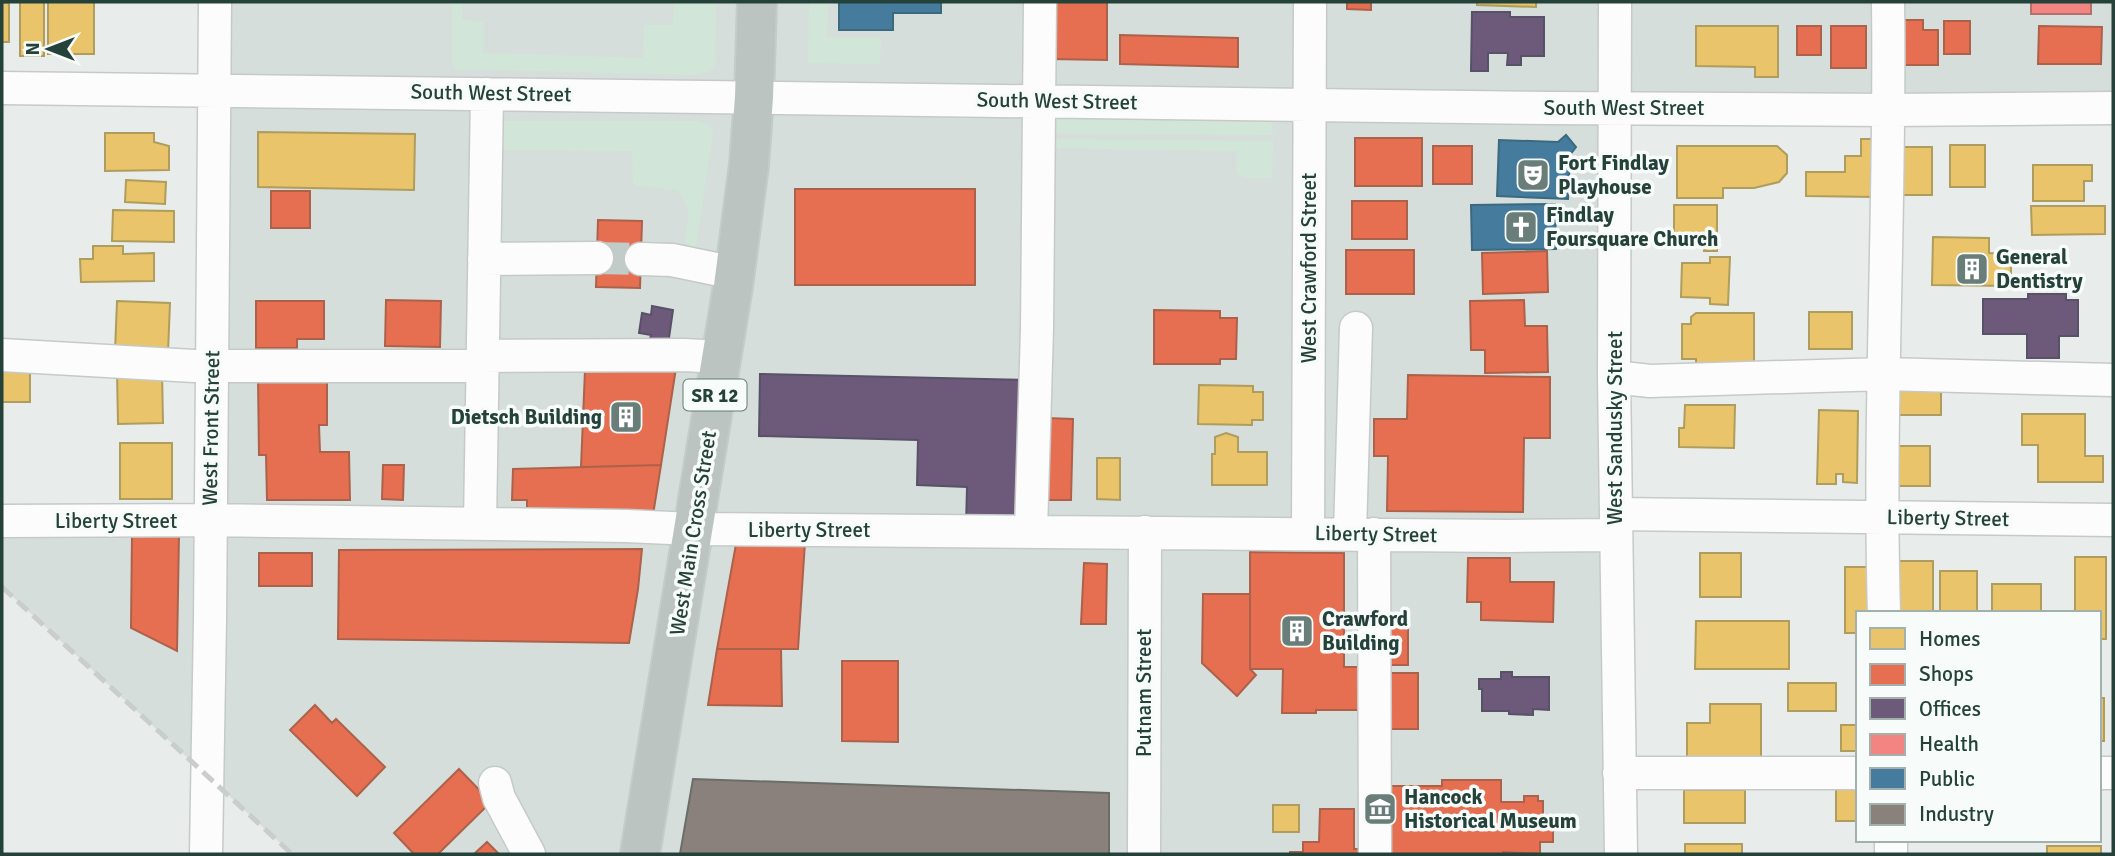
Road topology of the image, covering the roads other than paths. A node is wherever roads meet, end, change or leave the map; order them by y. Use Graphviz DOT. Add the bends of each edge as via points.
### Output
graph roads {
  1 [pos="215,2"];
  2 [pos="757,2"];
  3 [pos="1040,2"];
  4 [pos="1310,2"];
  5 [pos="1615,2"];
  6 [pos="1888,2"];
  7 [pos="2,88"];
  8 [pos="214,91"];
  9 [pos="486,94"];
  10 [pos="754,97"];
  11 [pos="1039,101"];
  12 [pos="1309,104"];
  13 [pos="1615,108"];
  14 [pos="2113,108"];
  15 [pos="1889,110"];
  16 [pos="597,258"];
  17 [pos="484,259"];
  18 [pos="641,259"];
  19 [pos="735,273"];
  20 [pos="1356,328"];
  21 [pos="2,355"];
  22 [pos="721,357"];
  23 [pos="482,361"];
  24 [pos="213,366"];
  25 [pos="1884,374"];
  26 [pos="1614,377"];
  27 [pos="2113,380"];
  28 [pos="1881,518"];
  29 [pos="210,520"];
  30 [pos="2113,520"];
  31 [pos="2,521"];
  32 [pos="480,524"];
  33 [pos="1616,525"];
  34 [pos="694,529"];
  35 [pos="1031,531"];
  36 [pos="1145,532"];
  37 [pos="1308,533"];
  38 [pos="1362,534"];
  39 [pos="1884,611"];
  40 [pos="1619,772"];
  41 [pos="1856,772"];
  42 [pos="495,783"];
  43 [pos="206,854"];
  44 [pos="529,854"];
  45 [pos="640,854"];
  46 [pos="1144,854"];
  47 [pos="1375,854"];
  48 [pos="1621,854"];
  1 -- 8 [label="street, West Front Street"];
  2 -- 10 [label="highway, West Main Cross Street / SR 12"];
  3 -- 11 [label="street"];
  4 -- 12 [label="street, West Crawford Street"];
  5 -- 13 [label="street, West Sandusky Street"];
  6 -- 15 [label="street"];
  7 -- 8 [label="street, South West Street"];
  8 -- 9 [label="street, South West Street"];
  8 -- 24 [label="street, West Front Street"];
  9 -- 10 [label="street, South West Street"];
  9 -- 17 [label="street"];
  10 -- 11 [label="street, South West Street"];
  10 -- 19 [label="highway, West Main Cross Street / SR 12"];
  11 -- 12 [label="street, South West Street"];
  11 -- 35 [label="street"];
  12 -- 13 [label="street, South West Street"];
  12 -- 37 [label="street, West Crawford Street"];
  13 -- 15 [label="street, South West Street"];
  13 -- 26 [label="street, West Sandusky Street"];
  14 -- 15 [label="street, South West Street"];
  15 -- 25 [label="street"];
  16 -- 17 [label="street"];
  17 -- 23 [label="street"];
  18 -- 19 [label="street" via="672,260"];
  19 -- 22 [label="highway, West Main Cross Street / SR 12"];
  20 -- 38 [label="street"];
  21 -- 24 [label="street"];
  22 -- 23 [label="street"];
  22 -- 34 [label="highway, West Main Cross Street / SR 12"];
  23 -- 24 [label="street"];
  23 -- 32 [label="street"];
  24 -- 29 [label="street, West Front Street"];
  25 -- 26 [label="street" via="1650,381"];
  25 -- 27 [label="street"];
  25 -- 28 [label="street"];
  26 -- 33 [label="street, West Sandusky Street"];
  28 -- 30 [label="street, Liberty Street"];
  28 -- 33 [label="street, Liberty Street"];
  28 -- 39 [label="street"];
  29 -- 31 [label="street, Liberty Street"];
  29 -- 32 [label="street, Liberty Street"];
  29 -- 43 [label="street, West Front Street"];
  32 -- 34 [label="street, Liberty Street"];
  33 -- 38 [label="street, Liberty Street"];
  33 -- 40 [label="street, West Sandusky Street"];
  34 -- 35 [label="street, Liberty Street"];
  34 -- 45 [label="highway, West Main Cross Street / SR 12"];
  35 -- 36 [label="street, Liberty Street"];
  36 -- 37 [label="street, Liberty Street"];
  36 -- 46 [label="street, Putnam Street"];
  37 -- 38 [label="street, Liberty Street"];
  38 -- 47 [label="street"];
  40 -- 41 [label="street"];
  40 -- 48 [label="street, West Sandusky Street"];
  42 -- 44 [label="street"];
}
